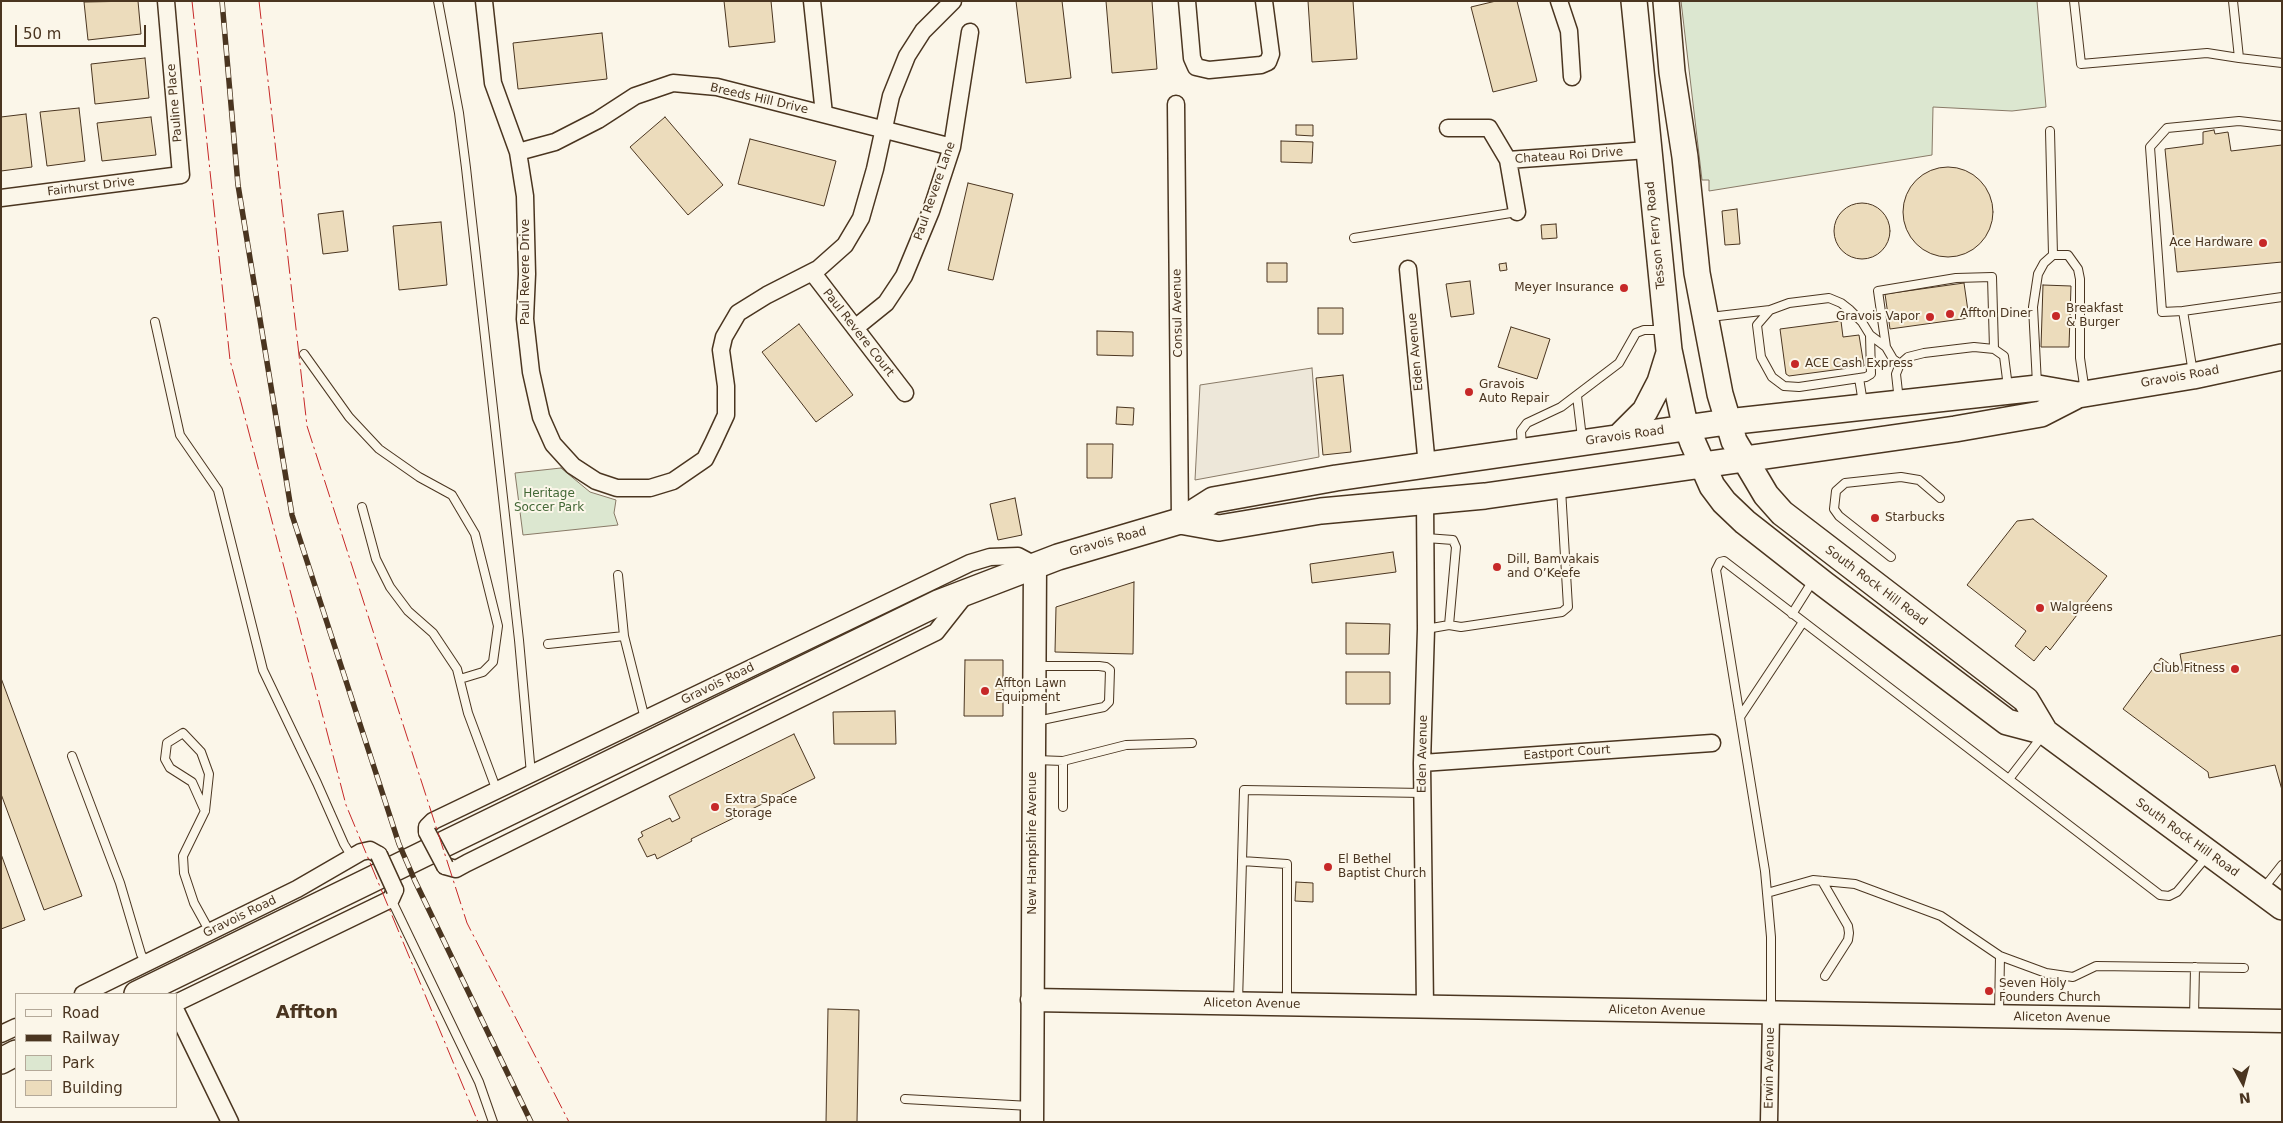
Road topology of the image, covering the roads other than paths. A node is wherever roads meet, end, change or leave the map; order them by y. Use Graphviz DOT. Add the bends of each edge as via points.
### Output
graph roads {
  1 [pos="166,1"];
  2 [pos="438,1"];
  3 [pos="484,1"];
  4 [pos="812,1"];
  5 [pos="953,1"];
  6 [pos="1187,1"];
  7 [pos="1264,1"];
  8 [pos="1559,1"];
  9 [pos="1634,1"];
  10 [pos="1666,1"];
  11 [pos="2074,1"];
  12 [pos="2233,1"];
  13 [pos="970,32"];
  14 [pos="2239,58"];
  15 [pos="2282,63"];
  16 [pos="1572,77"];
  17 [pos="1176,104"];
  18 [pos="824,114"];
  19 [pos="2282,126"];
  20 [pos="1448,128"];
  21 [pos="884,130"];
  22 [pos="2050,131"];
  23 [pos="952,147"];
  24 [pos="1648,150"];
  25 [pos="518,152"];
  26 [pos="1508,160"];
  27 [pos="181,176"];
  28 [pos="1,198"];
  29 [pos="1517,212"];
  30 [pos="1354,238"];
  31 [pos="2053,255"];
  32 [pos="1408,269"];
  33 [pos="812,272"];
  34 [pos="2282,297"];
  35 [pos="1770,310"];
  36 [pos="2183,311"];
  37 [pos="1706,317"];
  38 [pos="155,322"];
  39 [pos="855,328"];
  40 [pos="1870,335"];
  41 [pos="1668,340"];
  42 [pos="1886,347"];
  43 [pos="1994,350"];
  44 [pos="304,354"];
  45 [pos="2282,357"];
  46 [pos="1900,364"];
  47 [pos="2194,376"];
  48 [pos="1859,378"];
  49 [pos="2038,388"];
  50 [pos="2008,392"];
  51 [pos="905,393"];
  52 [pos="2082,394"];
  53 [pos="1577,396"];
  54 [pos="1900,404"];
  55 [pos="1864,408"];
  56 [pos="1727,422"];
  57 [pos="1688,427"];
  58 [pos="1620,436"];
  59 [pos="1583,442"];
  60 [pos="1522,451"];
  61 [pos="1744,458"];
  62 [pos="1703,464"];
  63 [pos="1427,466"];
  64 [pos="1560,485"];
  65 [pos="1940,498"];
  66 [pos="1425,502"];
  67 [pos="362,507"];
  68 [pos="1180,521"];
  69 [pos="1426,538"];
  70 [pos="1891,557"];
  71 [pos="1035,565"];
  72 [pos="618,576"];
  73 [pos="1815,577"];
  74 [pos="970,590"];
  75 [pos="1792,614"];
  76 [pos="1803,622"];
  77 [pos="1449,625"];
  78 [pos="1426,628"];
  79 [pos="624,636"];
  80 [pos="548,644"];
  81 [pos="1035,666"];
  82 [pos="460,679"];
  83 [pos="1740,716"];
  84 [pos="645,719"];
  85 [pos="1034,722"];
  86 [pos="2045,732"];
  87 [pos="1192,743"];
  88 [pos="1712,743"];
  89 [pos="72,756"];
  90 [pos="1034,760"];
  91 [pos="1063,761"];
  92 [pos="1422,763"];
  93 [pos="531,774"];
  94 [pos="2009,779"];
  95 [pos="497,791"];
  96 [pos="1422,792"];
  97 [pos="1063,807"];
  98 [pos="205,811"];
  99 [pos="2209,855"];
  100 [pos="352,857"];
  101 [pos="1242,861"];
  102 [pos="2282,865"];
  103 [pos="1822,881"];
  104 [pos="2261,892"];
  105 [pos="1767,893"];
  106 [pos="393,894"];
  107 [pos="2282,907"];
  108 [pos="210,932"];
  109 [pos="2000,956"];
  110 [pos="146,963"];
  111 [pos="2195,968"];
  112 [pos="2244,968"];
  113 [pos="1825,976"];
  114 [pos="85,993"];
  115 [pos="139,993"];
  116 [pos="1032,1000"];
  117 [pos="178,1002"];
  118 [pos="1238,1004"];
  119 [pos="1287,1005"];
  120 [pos="1425,1007"];
  121 [pos="1771,1013"];
  122 [pos="178,1015"];
  123 [pos="1998,1017"];
  124 [pos="2194,1020"];
  125 [pos="2282,1021"];
  126 [pos="15,1027"];
  127 [pos="1,1034"];
  128 [pos="15,1053"];
  129 [pos="1,1060"];
  130 [pos="905,1099"];
  131 [pos="1032,1114"];
  132 [pos="230,1122"];
  133 [pos="493,1122"];
  134 [pos="1769,1122"];
  1 -- 27 [label="street, Pauline Place"];
  2 -- 93 [label="lane" via="466,168"];
  3 -- 25 [label="street, Paul Revere Drive" via="493,82"];
  4 -- 18 [label="street"];
  5 -- 21 [label="street, Paul Revere Drive" via="923,31 907,56 891,96"];
  6 -- 7 [label="street" via="1192,58 1196,67 1209,70 1268,62 1271,54"];
  8 -- 16 [label="street" via="1569,30"];
  9 -- 24 [label="main road, Tesson Ferry Road"];
  10 -- 37 [label="main road" via="1697,273"];
  11 -- 14 [label="lane" via="2081,64 2207,54"];
  12 -- 14 [label="lane"];
  13 -- 23 [label="street, Paul Revere Lane"];
  14 -- 15 [label="lane"];
  17 -- 68 [label="street, Consul Avenue"];
  18 -- 21 [label="street, Breeds Hill Drive"];
  18 -- 25 [label="street, Breeds Hill Drive" via="717,87 673,83 635,96 556,142"];
  19 -- 36 [label="lane" via="2239,121 2167,128 2150,147 2162,312"];
  20 -- 26 [label="street, Chateau Roi Drive" via="1489,128"];
  21 -- 23 [label="street, Breeds Hill Drive"];
  21 -- 33 [label="street, Paul Revere Drive" via="861,218 845,245"];
  22 -- 31 [label="lane"];
  23 -- 39 [label="street, Paul Revere Lane" via="931,211 904,276 886,303"];
  24 -- 26 [label="street, Chateau Roi Drive"];
  24 -- 41 [label="main road, Tesson Ferry Road"];
  25 -- 33 [label="street, Paul Revere Drive" via="525,196 525,319 531,372 541,417 553,444 573,466 596,481 616,488 650,488 674,481 705,459 726,415 721,350 724,337 738,313"];
  26 -- 29 [label="street"];
  27 -- 28 [label="street, Fairhurst Drive"];
  29 -- 30 [label="lane"];
  31 -- 49 [label="lane" via="2044,263 2034,290 2033,329"];
  31 -- 52 [label="lane" via="2068,255 2078,269"];
  32 -- 63 [label="street, Eden Avenue"];
  33 -- 39 [label="street, Paul Revere Court"];
  34 -- 36 [label="lane"];
  35 -- 37 [label="lane"];
  35 -- 40 [label="lane" via="1789,303 1829,298 1850,310"];
  35 -- 48 [label="lane" via="1757,325 1761,357 1772,377 1784,386 1799,387"];
  36 -- 47 [label="lane"];
  37 -- 56 [label="main road"];
  38 -- 100 [label="lane" via="180,435 218,490 263,670"];
  39 -- 51 [label="street, Paul Revere Court"];
  40 -- 42 [label="lane"];
  40 -- 48 [label="lane" via="1871,374"];
  41 -- 53 [label="lane" via="1644,330 1636,333 1619,363"];
  41 -- 57 [label="main road, Tesson Ferry Road"];
  41 -- 58 [label="main road" via="1653,398"];
  42 -- 43 [label="lane" via="1878,291 1956,278 1992,277"];
  42 -- 46 [label="lane"];
  43 -- 46 [label="lane" via="1974,348 1924,353"];
  43 -- 50 [label="lane" via="2004,356"];
  44 -- 82 [label="lane" via="349,417 380,449 419,477 452,495 475,534 498,626 493,662 484,672"];
  45 -- 47 [label="main road, Gravois Road"];
  46 -- 54 [label="lane" via="1896,374"];
  47 -- 52 [label="main road, Gravois Road"];
  48 -- 55 [label="lane"];
  49 -- 50 [label="main road, Gravois Road"];
  49 -- 52 [label="main road, Gravois Road"];
  50 -- 54 [label="main road, Gravois Road"];
  52 -- 61 [label="main road, Gravois Road" via="2041,414"];
  53 -- 59 [label="lane"];
  53 -- 60 [label="lane" via="1527,423 1521,431"];
  54 -- 55 [label="main road, Gravois Road"];
  55 -- 56 [label="main road, Gravois Road"];
  56 -- 57 [label="main road, Gravois Road"];
  56 -- 61 [label="main road, South Rock Hill Road"];
  57 -- 58 [label="main road, Gravois Road"];
  57 -- 62 [label="main road, Tesson Ferry Road"];
  58 -- 59 [label="main road, Gravois Road"];
  59 -- 60 [label="main road, Gravois Road"];
  60 -- 63 [label="main road, Gravois Road"];
  61 -- 62 [label="main road, Gravois Road"];
  61 -- 86 [label="main road, South Rock Hill Road" via="1766,495 1782,513 2026,700"];
  62 -- 64 [label="main road, Gravois Road"];
  62 -- 73 [label="main road, South Rock Hill Road" via="1714,490 1724,502"];
  63 -- 68 [label="main road, Gravois Road" via="1213,500"];
  64 -- 66 [label="main road, Gravois Road"];
  64 -- 77 [label="lane" via="1568,607 1562,612 1461,627"];
  65 -- 70 [label="lane" via="1919,480 1901,477 1845,483 1836,491 1834,509 1839,516"];
  66 -- 68 [label="main road, Gravois Road" via="1321,511 1219,528"];
  66 -- 69 [label="street, Eden Avenue"];
  67 -- 82 [label="lane" via="376,559 390,587 408,611 434,633"];
  68 -- 71 [label="main road, Gravois Road"];
  69 -- 77 [label="lane" via="1453,540 1456,547"];
  69 -- 78 [label="street, Eden Avenue"];
  71 -- 74 [label="main road, Gravois Road"];
  71 -- 81 [label="street, New Hampshire Avenue"];
  71 -- 84 [label="street, Gravois Road" via="1018,556 990,557 970,563"];
  72 -- 79 [label="lane"];
  73 -- 75 [label="lane"];
  73 -- 86 [label="main road, South Rock Hill Road" via="2007,722"];
  74 -- 95 [label="street, Gravois Road, bridge" via="936,632 456,869 444,866 427,827 433,821"];
  74 -- 115 [label="main road, Gravois Road"];
  75 -- 76 [label="lane"];
  75 -- 83 [label="lane" via="1724,562 1717,565"];
  76 -- 83 [label="lane"];
  76 -- 94 [label="lane"];
  77 -- 78 [label="lane"];
  78 -- 92 [label="street, Eden Avenue"];
  79 -- 80 [label="lane"];
  79 -- 84 [label="lane"];
  81 -- 85 [label="street, New Hampshire Avenue"];
  81 -- 85 [label="lane" via="1099,666 1110,670 1109,702 1104,707"];
  82 -- 95 [label="lane" via="468,713"];
  83 -- 105 [label="lane"];
  84 -- 93 [label="street, Gravois Road"];
  85 -- 90 [label="street, New Hampshire Avenue"];
  86 -- 94 [label="lane"];
  86 -- 99 [label="main road, South Rock Hill Road"];
  87 -- 91 [label="lane" via="1126,745"];
  88 -- 92 [label="street, Eastport Court"];
  89 -- 110 [label="lane"];
  90 -- 91 [label="lane"];
  90 -- 116 [label="street, New Hampshire Avenue"];
  91 -- 97 [label="lane"];
  92 -- 96 [label="street, Eden Avenue"];
  93 -- 95 [label="street, Gravois Road"];
  94 -- 99 [label="lane" via="2160,894 2170,896 2177,892"];
  96 -- 101 [label="lane" via="1244,790"];
  96 -- 120 [label="street, Eden Avenue"];
  98 -- 98 [label="lane" via="209,774 201,752 183,733 167,743 165,759 170,768 192,782"];
  98 -- 108 [label="lane" via="182,856 194,903"];
  99 -- 104 [label="main road, South Rock Hill Road"];
  100 -- 106 [label="street, Gravois Road, bridge" via="370,850 379,855"];
  100 -- 108 [label="street, Gravois Road" via="297,889"];
  101 -- 118 [label="lane"];
  101 -- 119 [label="lane" via="1287,864"];
  102 -- 104 [label="lane"];
  103 -- 105 [label="lane" via="1814,880"];
  103 -- 109 [label="lane" via="1855,884 1941,916"];
  103 -- 113 [label="lane" via="1849,933 1848,940"];
  104 -- 107 [label="main road, South Rock Hill Road"];
  105 -- 121 [label="lane" via="1771,937"];
  106 -- 117 [label="street"];
  106 -- 133 [label="lane" via="479,1082"];
  108 -- 110 [label="street, Gravois Road"];
  109 -- 111 [label="lane" via="2046,973 2073,977 2096,966"];
  109 -- 123 [label="lane"];
  110 -- 114 [label="street, Gravois Road"];
  111 -- 112 [label="lane"];
  111 -- 124 [label="lane"];
  116 -- 118 [label="street, Aliceton Avenue"];
  116 -- 131 [label="street, New Hampshire Avenue"];
  118 -- 119 [label="street, Aliceton Avenue"];
  119 -- 120 [label="street, Aliceton Avenue"];
  120 -- 121 [label="street, Aliceton Avenue"];
  121 -- 123 [label="street, Aliceton Avenue"];
  121 -- 134 [label="street, Erwin Avenue"];
  122 -- 132 [label="street"];
  123 -- 124 [label="street, Aliceton Avenue"];
  124 -- 125 [label="street, Aliceton Avenue"];
  126 -- 127 [label="street"];
  128 -- 129 [label="main road"];
  130 -- 131 [label="lane"];
}
